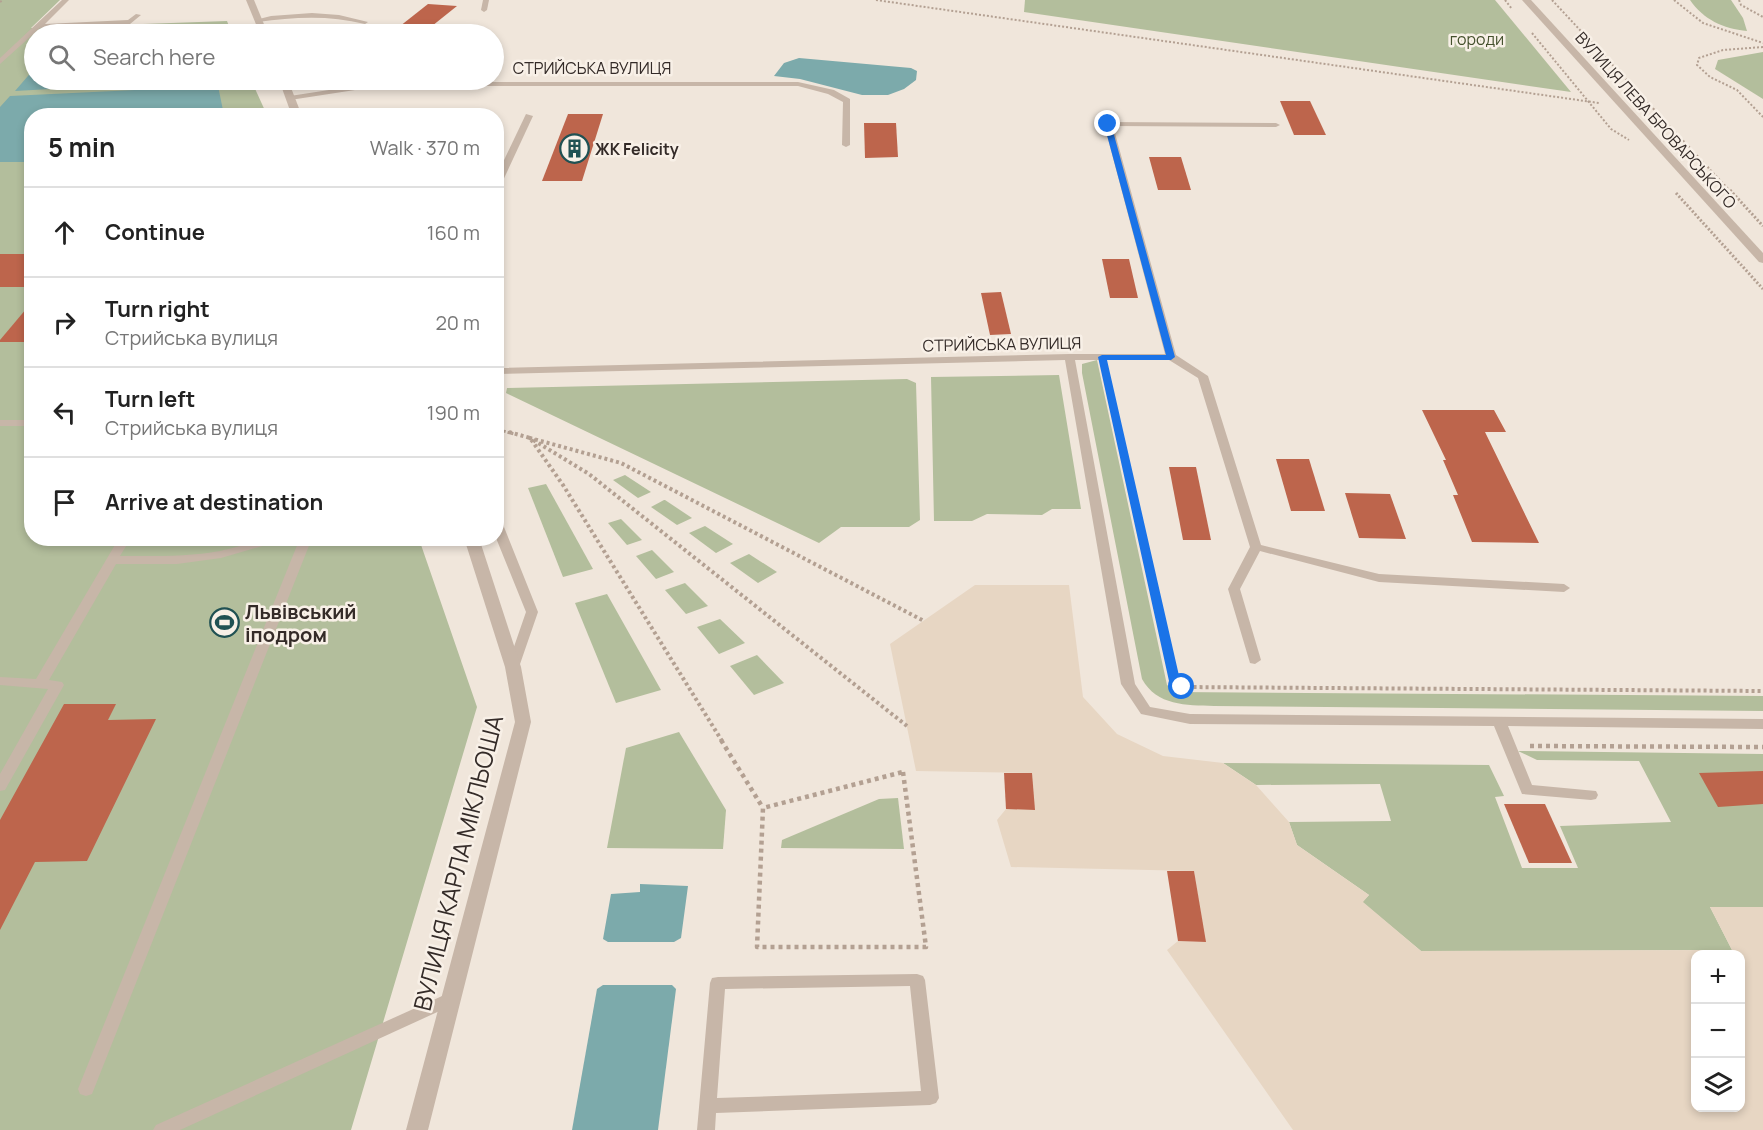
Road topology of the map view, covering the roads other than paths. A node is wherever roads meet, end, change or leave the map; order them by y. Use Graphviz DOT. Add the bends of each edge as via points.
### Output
graph roads {
  1 [pos="66,0"];
  2 [pos="250,0"];
  3 [pos="486,0"];
  4 [pos="1526,0"];
  5 [pos="484,10"];
  6 [pos="138,15"];
  7 [pos="258,20"];
  8 [pos="365,22"];
  9 [pos="41,24"];
  10 [pos="84,24"];
  11 [pos="260,24"];
  12 [pos="24,40"];
  13 [pos="0,62"];
  14 [pos="504,84"];
  15 [pos="287,90"];
  16 [pos="359,90"];
  17 [pos="290,98"];
  18 [pos="294,108"];
  19 [pos="529,116"];
  20 [pos="1276,125"];
  21 [pos="846,145"];
  22 [pos="504,170"];
  23 [pos="1763,260"];
  24 [pos="1069,357"];
  25 [pos="1171,357"];
  26 [pos="504,370"];
  27 [pos="0,423"];
  28 [pos="24,423"];
  29 [pos="504,542"];
  30 [pos="122,546"];
  31 [pos="251,546"];
  32 [pos="303,546"];
  33 [pos="474,546"];
  34 [pos="1256,547"];
  35 [pos="115,560"];
  36 [pos="1564,588"];
  37 [pos="1255,660"];
  38 [pos="513,667"];
  39 [pos="0,681"];
  40 [pos="40,684"];
  41 [pos="1499,722"];
  42 [pos="1763,724"];
  43 [pos="0,786"];
  44 [pos="1591,795"];
  45 [pos="451,998"];
  46 [pos="86,1089"];
  47 [pos="708,1106"];
  48 [pos="162,1130"];
  49 [pos="417,1130"];
  50 [pos="706,1130"];
  1 -- 9 [label="lane"];
  2 -- 7 [label="street"];
  3 -- 5 [label="lane"];
  4 -- 23 [label="street, ВУЛИЦЯ ЛЕВА БРОВАРСЬКОГО"];
  6 -- 10 [label="lane" via="130,22"];
  7 -- 8 [label="lane" via="317,15"];
  7 -- 11 [label="street"];
  12 -- 13 [label="lane"];
  14 -- 21 [label="lane, СТРИЙСЬКА ВУЛИЦЯ" via="798,84 831,92 847,101"];
  15 -- 17 [label="street"];
  16 -- 17 [label="lane, СТРИЙСЬКА ВУЛИЦЯ"];
  17 -- 18 [label="street"];
  19 -- 22 [label="lane"];
  20 -- 25 [label="lane" via="1108,124"];
  24 -- 25 [label="lane, СТРИЙСЬКА ВУЛИЦЯ"];
  24 -- 26 [label="lane, СТРИЙСЬКА ВУЛИЦЯ"];
  24 -- 41 [label="lane" via="1128,684 1146,711 1190,719"];
  25 -- 34 [label="lane" via="1203,376"];
  27 -- 28 [label="lane"];
  29 -- 38 [label="lane" via="532,612"];
  30 -- 35 [label="lane"];
  31 -- 35 [label="lane" via="220,555 177,560"];
  32 -- 46 [label="lane"];
  33 -- 38 [label="street, ВУЛИЦЯ КАРЛА МІКЛЬОША"];
  34 -- 36 [label="lane" via="1379,578"];
  34 -- 37 [label="lane" via="1234,588"];
  35 -- 40 [label="lane"];
  38 -- 45 [label="street, ВУЛИЦЯ КАРЛА МІКЛЬОША" via="523,722"];
  39 -- 40 [label="lane"];
  40 -- 43 [label="lane" via="57,685"];
  41 -- 42 [label="lane"];
  41 -- 44 [label="lane" via="1527,790"];
  45 -- 48 [label="lane"];
  45 -- 49 [label="street, ВУЛИЦЯ КАРЛА МІКЛЬОША"];
  47 -- 47 [label="lane" via="718,983 917,980 930,1098"];
  47 -- 50 [label="lane"];
}
